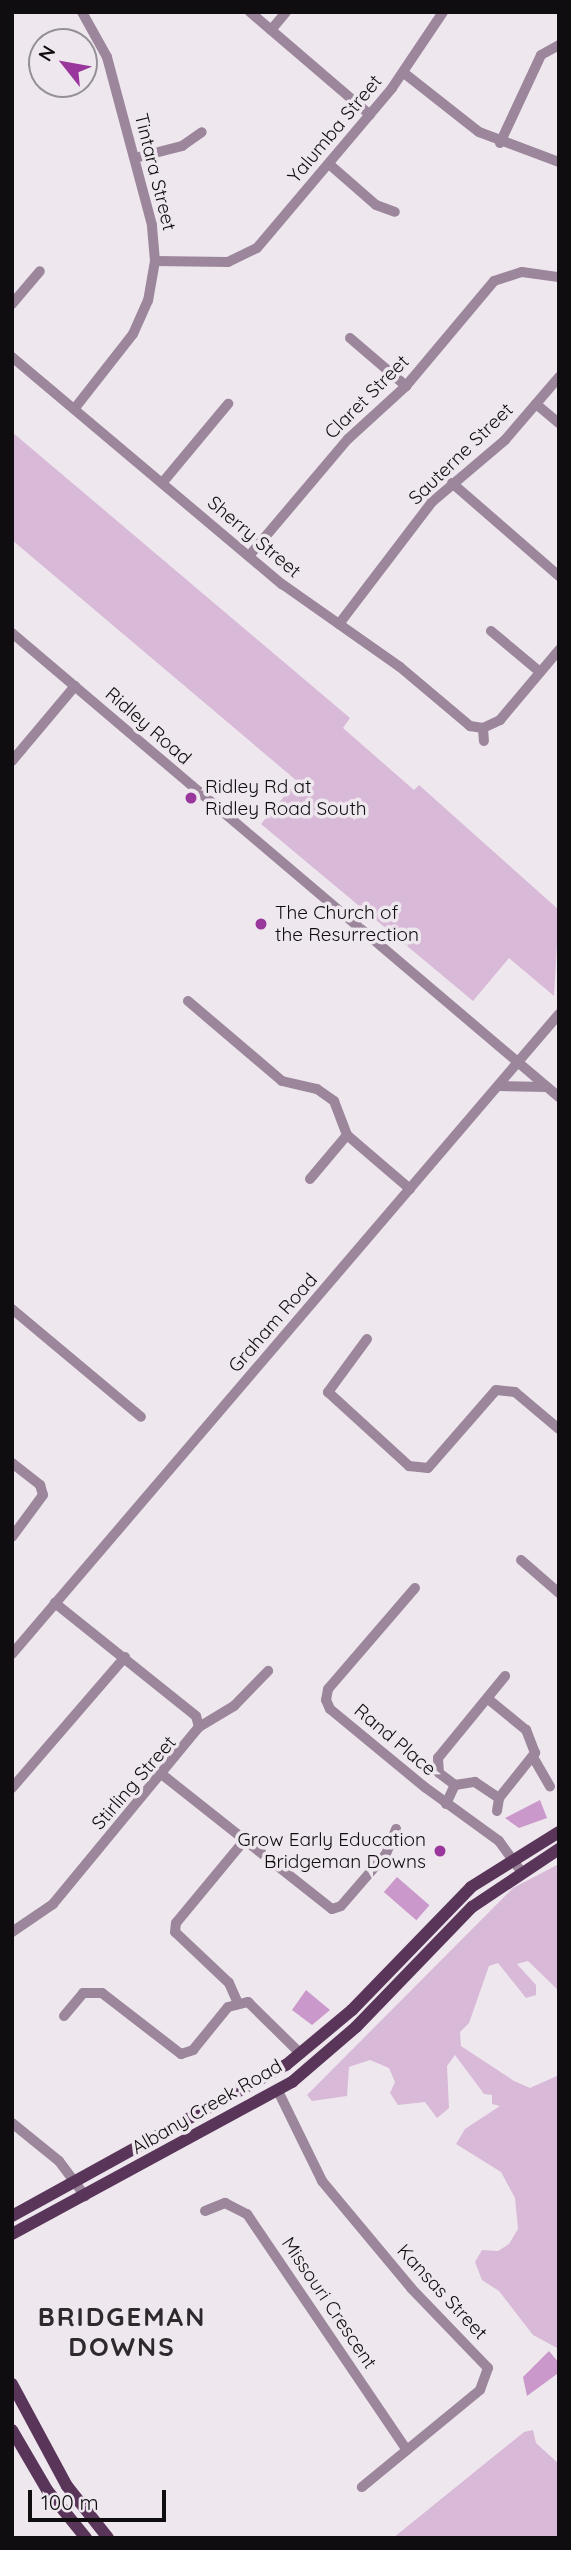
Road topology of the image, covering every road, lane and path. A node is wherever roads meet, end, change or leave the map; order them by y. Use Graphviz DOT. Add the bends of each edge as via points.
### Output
graph roads {
  1 [pos="82,12"];
  2 [pos="250,12"];
  3 [pos="286,12"];
  4 [pos="443,12"];
  5 [pos="271,30"];
  6 [pos="559,45"];
  7 [pos="404,73"];
  8 [pos="370,115"];
  9 [pos="202,132"];
  10 [pos="500,143"];
  11 [pos="135,158"];
  12 [pos="559,162"];
  13 [pos="328,164"];
  14 [pos="395,212"];
  15 [pos="155,261"];
  16 [pos="40,271"];
  17 [pos="559,277"];
  18 [pos="12,304"];
  19 [pos="350,338"];
  20 [pos="12,357"];
  21 [pos="559,377"];
  22 [pos="405,386"];
  23 [pos="228,404"];
  24 [pos="536,404"];
  25 [pos="75,408"];
  26 [pos="559,424"];
  27 [pos="163,482"];
  28 [pos="452,483"];
  29 [pos="249,556"];
  30 [pos="559,576"];
  31 [pos="339,624"];
  32 [pos="491,631"];
  33 [pos="12,633"];
  34 [pos="559,650"];
  35 [pos="540,672"];
  36 [pos="75,686"];
  37 [pos="483,728"];
  38 [pos="484,741"];
  39 [pos="12,761"];
  40 [pos="188,1001"];
  41 [pos="559,1014"];
  42 [pos="517,1063"];
  43 [pos="498,1086"];
  44 [pos="547,1087"];
  45 [pos="559,1097"];
  46 [pos="346,1135"];
  47 [pos="310,1179"];
  48 [pos="411,1189"];
  49 [pos="12,1308"];
  50 [pos="367,1339"];
  51 [pos="141,1417"];
  52 [pos="559,1429"];
  53 [pos="12,1463"];
  54 [pos="12,1537"];
  55 [pos="521,1560"];
  56 [pos="415,1588"];
  57 [pos="559,1592"];
  58 [pos="55,1604"];
  59 [pos="12,1654"];
  60 [pos="125,1657"];
  61 [pos="268,1671"];
  62 [pos="505,1676"];
  63 [pos="488,1698"];
  64 [pos="200,1727"];
  65 [pos="533,1757"];
  66 [pos="164,1776"];
  67 [pos="455,1785"];
  68 [pos="550,1787"];
  69 [pos="12,1788"];
  70 [pos="499,1798"];
  71 [pos="446,1804"];
  72 [pos="497,1811"];
  73 [pos="396,1829"];
  74 [pos="559,1832"];
  75 [pos="243,1842"];
  76 [pos="559,1849"];
  77 [pos="512,1857"];
  78 [pos="520,1870"];
  79 [pos="12,1932"];
  80 [pos="237,2001"];
  81 [pos="64,2016"];
  82 [pos="301,2054"];
  83 [pos="278,2091"];
  84 [pos="12,2123"];
  85 [pos="76,2182"];
  86 [pos="85,2196"];
  87 [pos="205,2211"];
  88 [pos="12,2216"];
  89 [pos="12,2234"];
  90 [pos="12,2384"];
  91 [pos="12,2430"];
  92 [pos="407,2450"];
  93 [pos="362,2487"];
  94 [pos="86,2538"];
  95 [pos="108,2538"];
  1 -- 11 [label="street, Tintara Street" via="107,57"];
  2 -- 5 [label="street"];
  3 -- 5 [label="street"];
  4 -- 7 [label="street, Yalumba Street"];
  5 -- 8 [label="street"];
  6 -- 10 [label="street" via="541,55"];
  7 -- 8 [label="street, Yalumba Street"];
  7 -- 10 [label="street" via="465,123"];
  8 -- 13 [label="street, Yalumba Street"];
  9 -- 11 [label="street" via="182,146"];
  10 -- 12 [label="street"];
  11 -- 15 [label="street, Tintara Street"];
  13 -- 14 [label="street" via="376,205"];
  13 -- 15 [label="street, Yalumba Street" via="244,262"];
  15 -- 25 [label="street, Tintara Street" via="148,301 133,334"];
  16 -- 18 [label="street"];
  17 -- 22 [label="street, Claret Street" via="522,272 494,281"];
  19 -- 22 [label="street"];
  20 -- 25 [label="street, Sherry Street"];
  21 -- 24 [label="street, Sauterne Street"];
  22 -- 29 [label="street, Claret Street" via="348,439"];
  23 -- 27 [label="street"];
  24 -- 26 [label="street"];
  24 -- 28 [label="street, Sauterne Street" via="505,440"];
  25 -- 27 [label="street, Sherry Street"];
  27 -- 29 [label="street, Sherry Street"];
  28 -- 30 [label="street"];
  28 -- 31 [label="street, Sauterne Street" via="386,557"];
  29 -- 31 [label="street, Sherry Street"];
  31 -- 37 [label="street, Sherry Street" via="464,723"];
  32 -- 35 [label="street"];
  33 -- 36 [label="street, Ridley Road"];
  34 -- 35 [label="street"];
  35 -- 37 [label="street" via="500,720"];
  36 -- 39 [label="street"];
  36 -- 42 [label="street, Ridley Road"];
  37 -- 38 [label="street"];
  40 -- 46 [label="street" via="282,1081 317,1089 334,1101"];
  41 -- 42 [label="street, Graham Road"];
  42 -- 43 [label="street, Graham Road"];
  42 -- 44 [label="street, Ridley Road"];
  43 -- 44 [label="street"];
  43 -- 48 [label="street, Graham Road"];
  44 -- 45 [label="street, Ridley Road"];
  46 -- 47 [label="street"];
  46 -- 48 [label="street"];
  48 -- 58 [label="street, Graham Road"];
  49 -- 51 [label="street"];
  50 -- 52 [label="street" via="328,1392 419,1470 428,1468 496,1390 515,1392"];
  53 -- 54 [label="street" via="40,1485 43,1495"];
  55 -- 57 [label="street"];
  56 -- 71 [label="street, Rand Place" via="328,1689 326,1700 330,1709"];
  58 -- 59 [label="street, Graham Road"];
  58 -- 60 [label="street, Stirling Street"];
  60 -- 64 [label="street, Stirling Street" via="196,1716"];
  60 -- 69 [label="street"];
  61 -- 64 [label="street" via="234,1706"];
  62 -- 63 [label="street"];
  63 -- 65 [label="street" via="531,1736"];
  63 -- 67 [label="street" via="438,1758 439,1773"];
  64 -- 66 [label="street, Stirling Street"];
  65 -- 68 [label="street"];
  65 -- 70 [label="street"];
  66 -- 75 [label="street"];
  66 -- 79 [label="street, Stirling Street" via="53,1904"];
  67 -- 70 [label="street" via="475,1782"];
  67 -- 71 [label="street"];
  70 -- 72 [label="street"];
  71 -- 77 [label="street, Rand Place" via="499,1841"];
  73 -- 75 [label="street" via="386,1854 341,1906 332,1909"];
  74 -- 77 [label="main road, Albany Creek Road"];
  75 -- 80 [label="street" via="175,1932 229,1983"];
  76 -- 78 [label="main road, Albany Creek Road"];
  77 -- 78 [label="street, Rand Place"];
  77 -- 82 [label="main road, Albany Creek Road" via="461,1896 352,2010"];
  78 -- 83 [label="main road, Albany Creek Road" via="472,1907 340,2043"];
  80 -- 81 [label="street" via="193,2050 181,2054 102,1993 83,1993"];
  80 -- 82 [label="street" via="259,2011"];
  82 -- 85 [label="main road, Albany Creek Road" via="238,2096"];
  83 -- 86 [label="main road, Albany Creek Road"];
  83 -- 92 [label="street, Kansas Street" via="322,2181 411,2288 488,2368 480,2390"];
  84 -- 85 [label="street"];
  85 -- 86 [label="street"];
  85 -- 88 [label="main road, Albany Creek Road"];
  86 -- 89 [label="main road, Albany Creek Road"];
  87 -- 92 [label="street, Missouri Crescent" via="225,2203 247,2214"];
  90 -- 95 [label="main road" via="67,2486"];
  91 -- 94 [label="main road" via="47,2490"];
  92 -- 93 [label="street, Kansas Street"];
}
